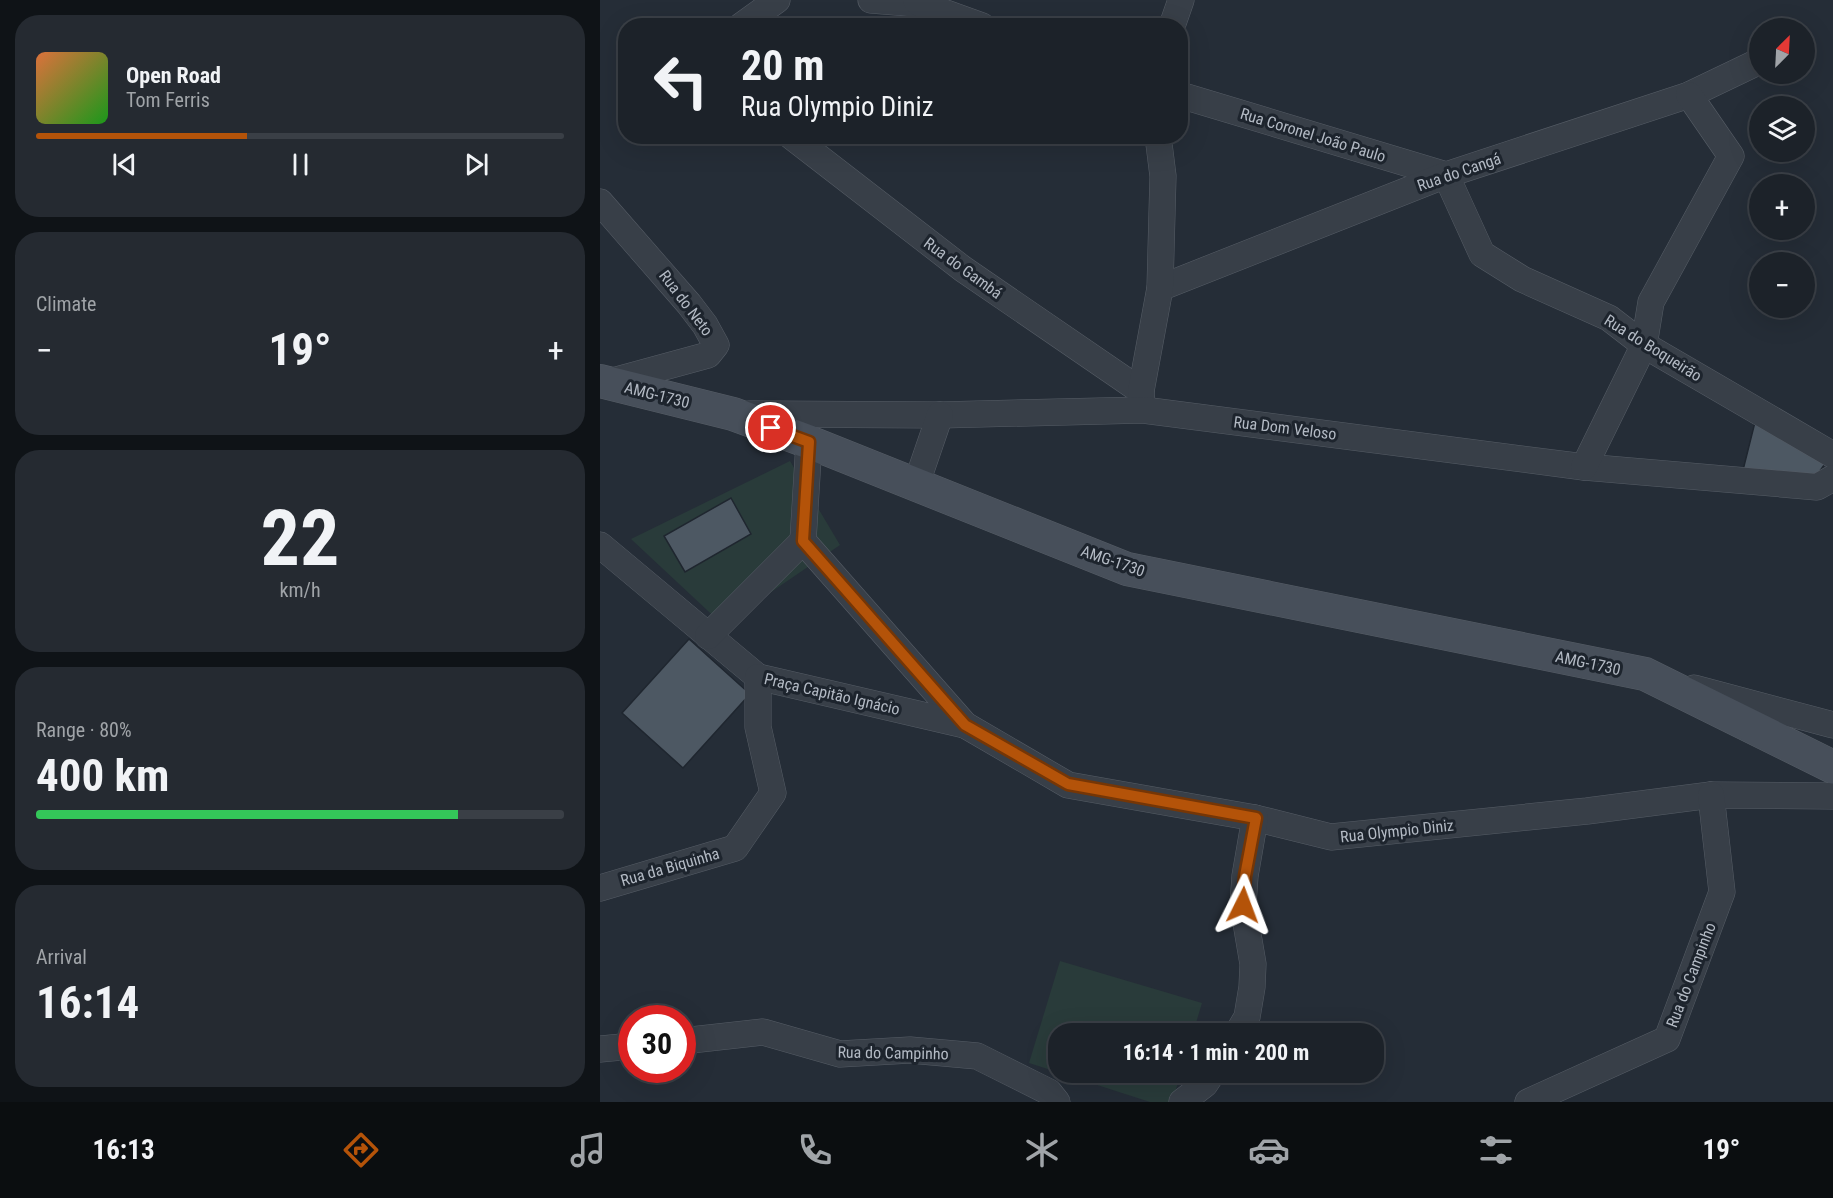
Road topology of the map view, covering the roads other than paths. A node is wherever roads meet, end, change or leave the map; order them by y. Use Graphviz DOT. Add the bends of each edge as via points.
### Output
graph roads {
  1 [pos="777,0"];
  2 [pos="871,0"];
  3 [pos="1181,0"];
  4 [pos="919,2"];
  5 [pos="752,18"];
  6 [pos="961,18"];
  7 [pos="1175,18"];
  8 [pos="1749,66"];
  9 [pos="1689,95"];
  10 [pos="1188,97"];
  11 [pos="801,144"];
  12 [pos="1159,144"];
  13 [pos="1446,175"];
  14 [pos="600,202"];
  15 [pos="1160,288"];
  16 [pos="1644,345"];
  17 [pos="604,382"];
  18 [pos="1142,400"];
  19 [pos="733,414"];
  20 [pos="940,415"];
  21 [pos="809,442"];
  22 [pos="1833,455"];
  23 [pos="1584,467"];
  24 [pos="1833,478"];
  25 [pos="916,485"];
  26 [pos="803,541"];
  27 [pos="600,545"];
  28 [pos="708,636"];
  29 [pos="1645,674"];
  30 [pos="758,677"];
  31 [pos="965,725"];
  32 [pos="1833,725"];
  33 [pos="1833,767"];
  34 [pos="1711,795"];
  35 [pos="1833,796"];
  36 [pos="1256,818"];
  37 [pos="600,888"];
  38 [pos="1243,1023"];
  39 [pos="696,1039"];
  40 [pos="618,1047"];
  41 [pos="600,1049"];
  42 [pos="1206,1083"];
  43 [pos="1057,1102"];
  44 [pos="1182,1102"];
  45 [pos="1527,1102"];
  1 -- 5 [label="street"];
  2 -- 4 [label="street"];
  3 -- 7 [label="street"];
  4 -- 6 [label="street"];
  8 -- 9 [label="street, Rua do Cangá"];
  9 -- 13 [label="street, Rua do Cangá"];
  9 -- 16 [label="street" via="1731,156 1651,302"];
  10 -- 13 [label="street, Rua Coronel João Paulo"];
  11 -- 18 [label="street, Rua do Gambá"];
  12 -- 15 [label="street" via="1163,177"];
  13 -- 15 [label="street, Rua do Cangá"];
  13 -- 16 [label="street, Rua do Boqueirão" via="1482,254 1522,279 1609,318"];
  14 -- 17 [label="street, Rua do Neto" via="689,304 716,345 708,355"];
  15 -- 18 [label="street"];
  16 -- 22 [label="street, Rua do Boqueirão"];
  16 -- 23 [label="street"];
  17 -- 19 [label="main road, AMG-1730"];
  18 -- 20 [label="street, Rua Dom Veloso"];
  18 -- 23 [label="street, Rua Dom Veloso"];
  19 -- 20 [label="street, Rua Dom Veloso"];
  19 -- 21 [label="main road, AMG-1730"];
  20 -- 25 [label="street"];
  21 -- 25 [label="main road, AMG-1730"];
  21 -- 26 [label="street"];
  23 -- 24 [label="street, Rua Dom Veloso" via="1817,487"];
  25 -- 29 [label="main road, AMG-1730" via="1127,569"];
  26 -- 28 [label="street"];
  26 -- 31 [label="street, Rua Olympio Diniz"];
  27 -- 28 [label="street, Praça Capitão Ignácio"];
  28 -- 30 [label="street, Praça Capitão Ignácio"];
  29 -- 32 [label="street"];
  29 -- 33 [label="main road, AMG-1730"];
  30 -- 31 [label="street, Praça Capitão Ignácio"];
  30 -- 37 [label="street, Rua da Biquinha" via="758,727 773,793 735,848"];
  31 -- 36 [label="street, Rua Olympio Diniz" via="1068,784"];
  34 -- 35 [label="street, Rua Olympio Diniz"];
  34 -- 36 [label="street, Rua Olympio Diniz" via="1331,837"];
  34 -- 45 [label="street, Rua do Campinho" via="1722,892 1667,1039"];
  36 -- 38 [label="street" via="1243,905 1253,964"];
  39 -- 43 [label="street, Rua do Campinho" via="763,1032 840,1054 910,1050 977,1056 1048,1092"];
  40 -- 41 [label="street"];
  42 -- 44 [label="street"];
}
